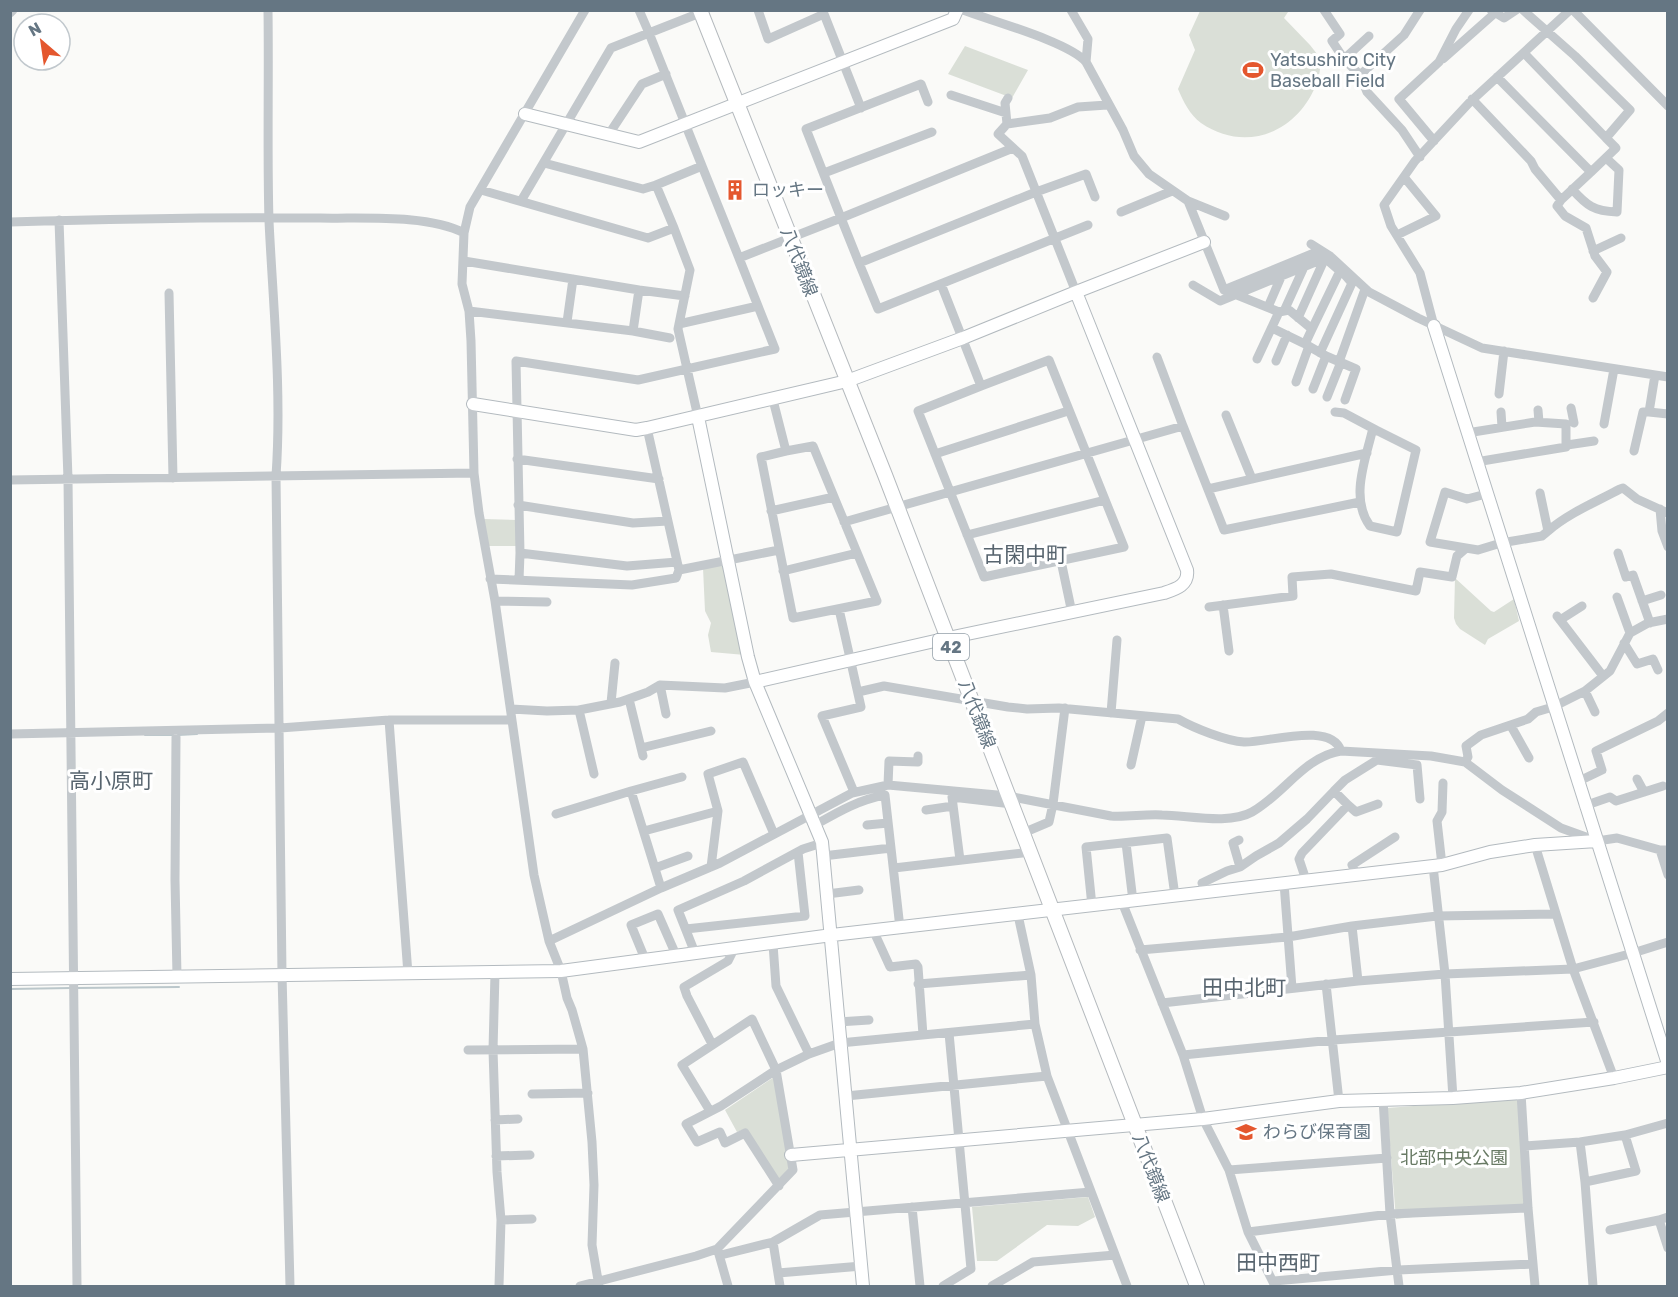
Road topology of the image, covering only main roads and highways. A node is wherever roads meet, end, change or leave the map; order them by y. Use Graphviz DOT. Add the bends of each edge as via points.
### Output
graph roads {
  1 [pos="702,11"];
  2 [pos="1197,1287"];
  1 -- 2 [label="main road, 八代鏡線 / 42" via="973,701"];
}
